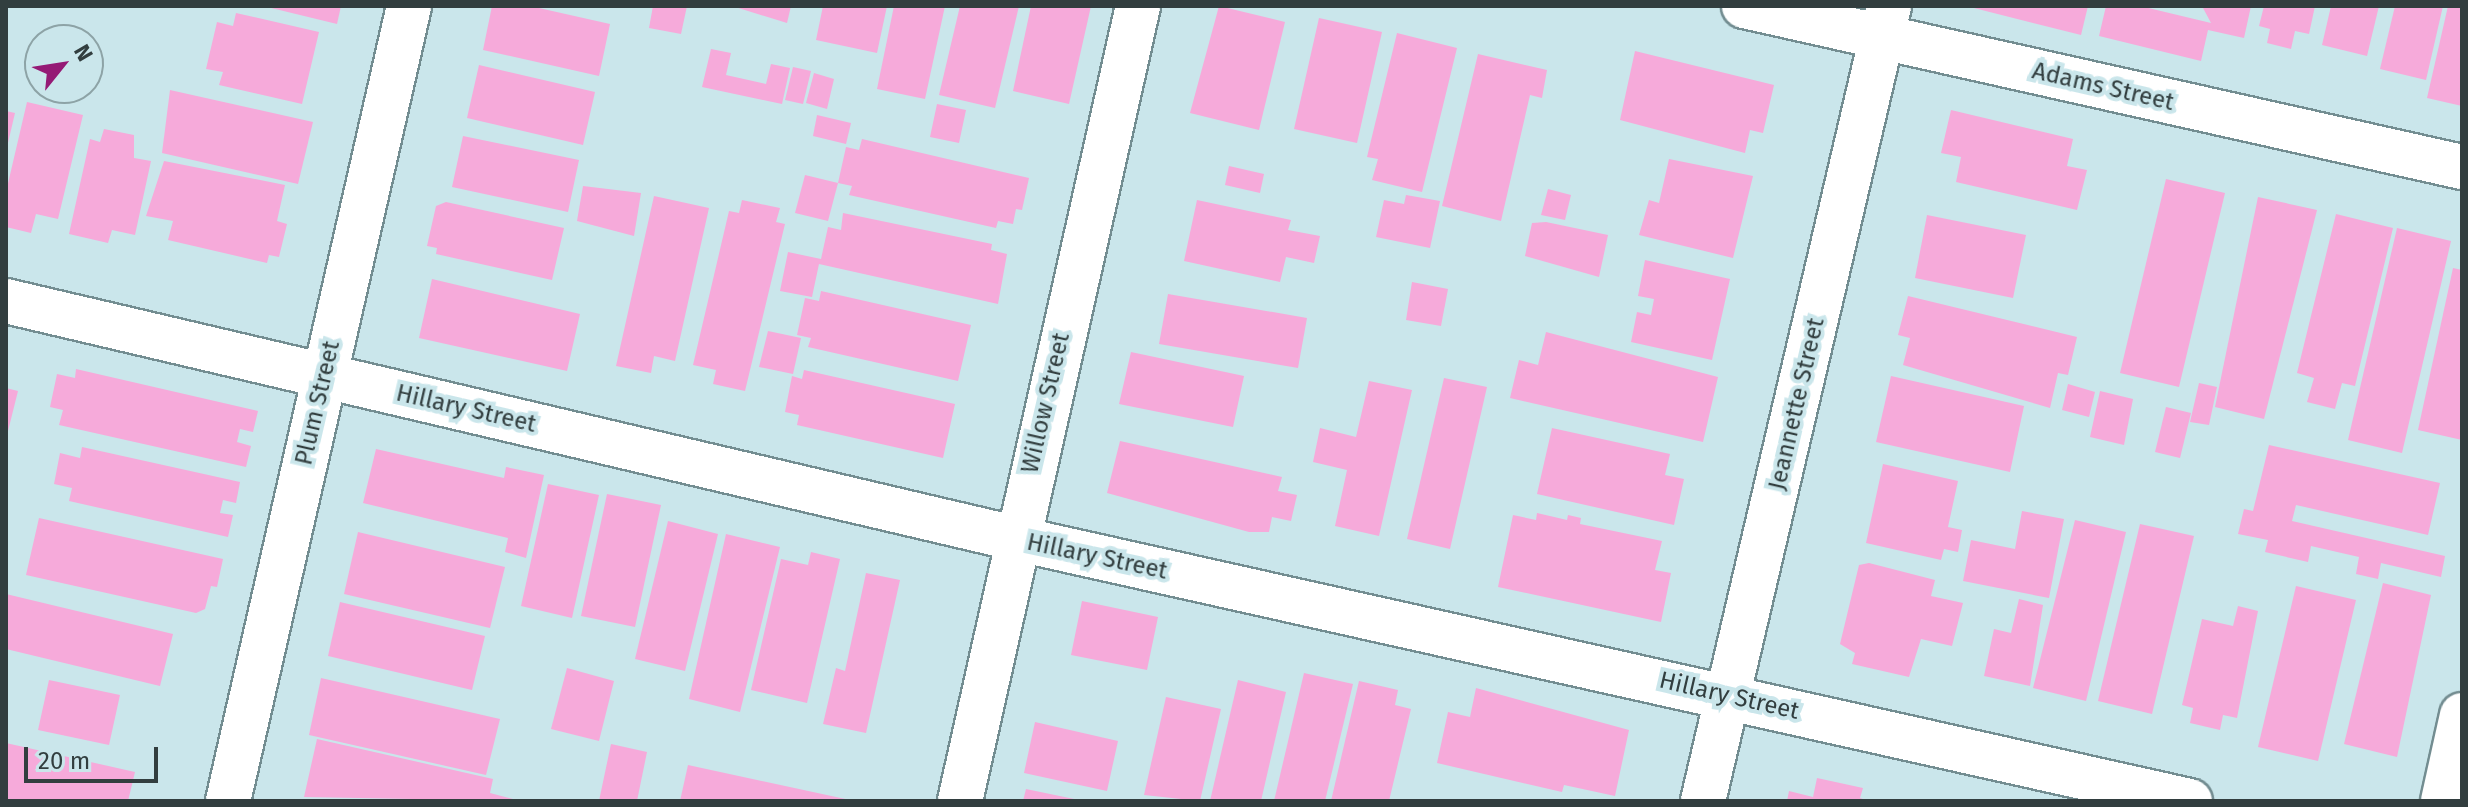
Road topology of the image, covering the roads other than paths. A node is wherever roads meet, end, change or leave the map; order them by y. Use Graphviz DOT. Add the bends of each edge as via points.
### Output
graph roads {
  1 [pos="409,6"];
  2 [pos="1138,6"];
  3 [pos="1744,6"];
  4 [pos="1885,21"];
  5 [pos="2462,167"];
  6 [pos="6,301"];
  7 [pos="325,375"];
  8 [pos="1014,538"];
  9 [pos="1730,696"];
  10 [pos="2462,715"];
  11 [pos="228,801"];
  12 [pos="960,801"];
  13 [pos="1703,801"];
  14 [pos="2190,801"];
  15 [pos="2443,801"];
  1 -- 7 [label="street, Plum Street"];
  2 -- 8 [label="street, Willow Street"];
  3 -- 4 [label="street, Adams Street"];
  4 -- 5 [label="street, Adams Street"];
  4 -- 9 [label="street, Jeannette Street"];
  6 -- 7 [label="street, Hillary Street"];
  7 -- 8 [label="street, Hillary Street"];
  7 -- 11 [label="street, Plum Street"];
  8 -- 9 [label="street, Hillary Street"];
  8 -- 12 [label="street, Willow Street"];
  9 -- 13 [label="street, Jeannette Street"];
  9 -- 14 [label="street, Hillary Street"];
  10 -- 15 [label="street"];
}
